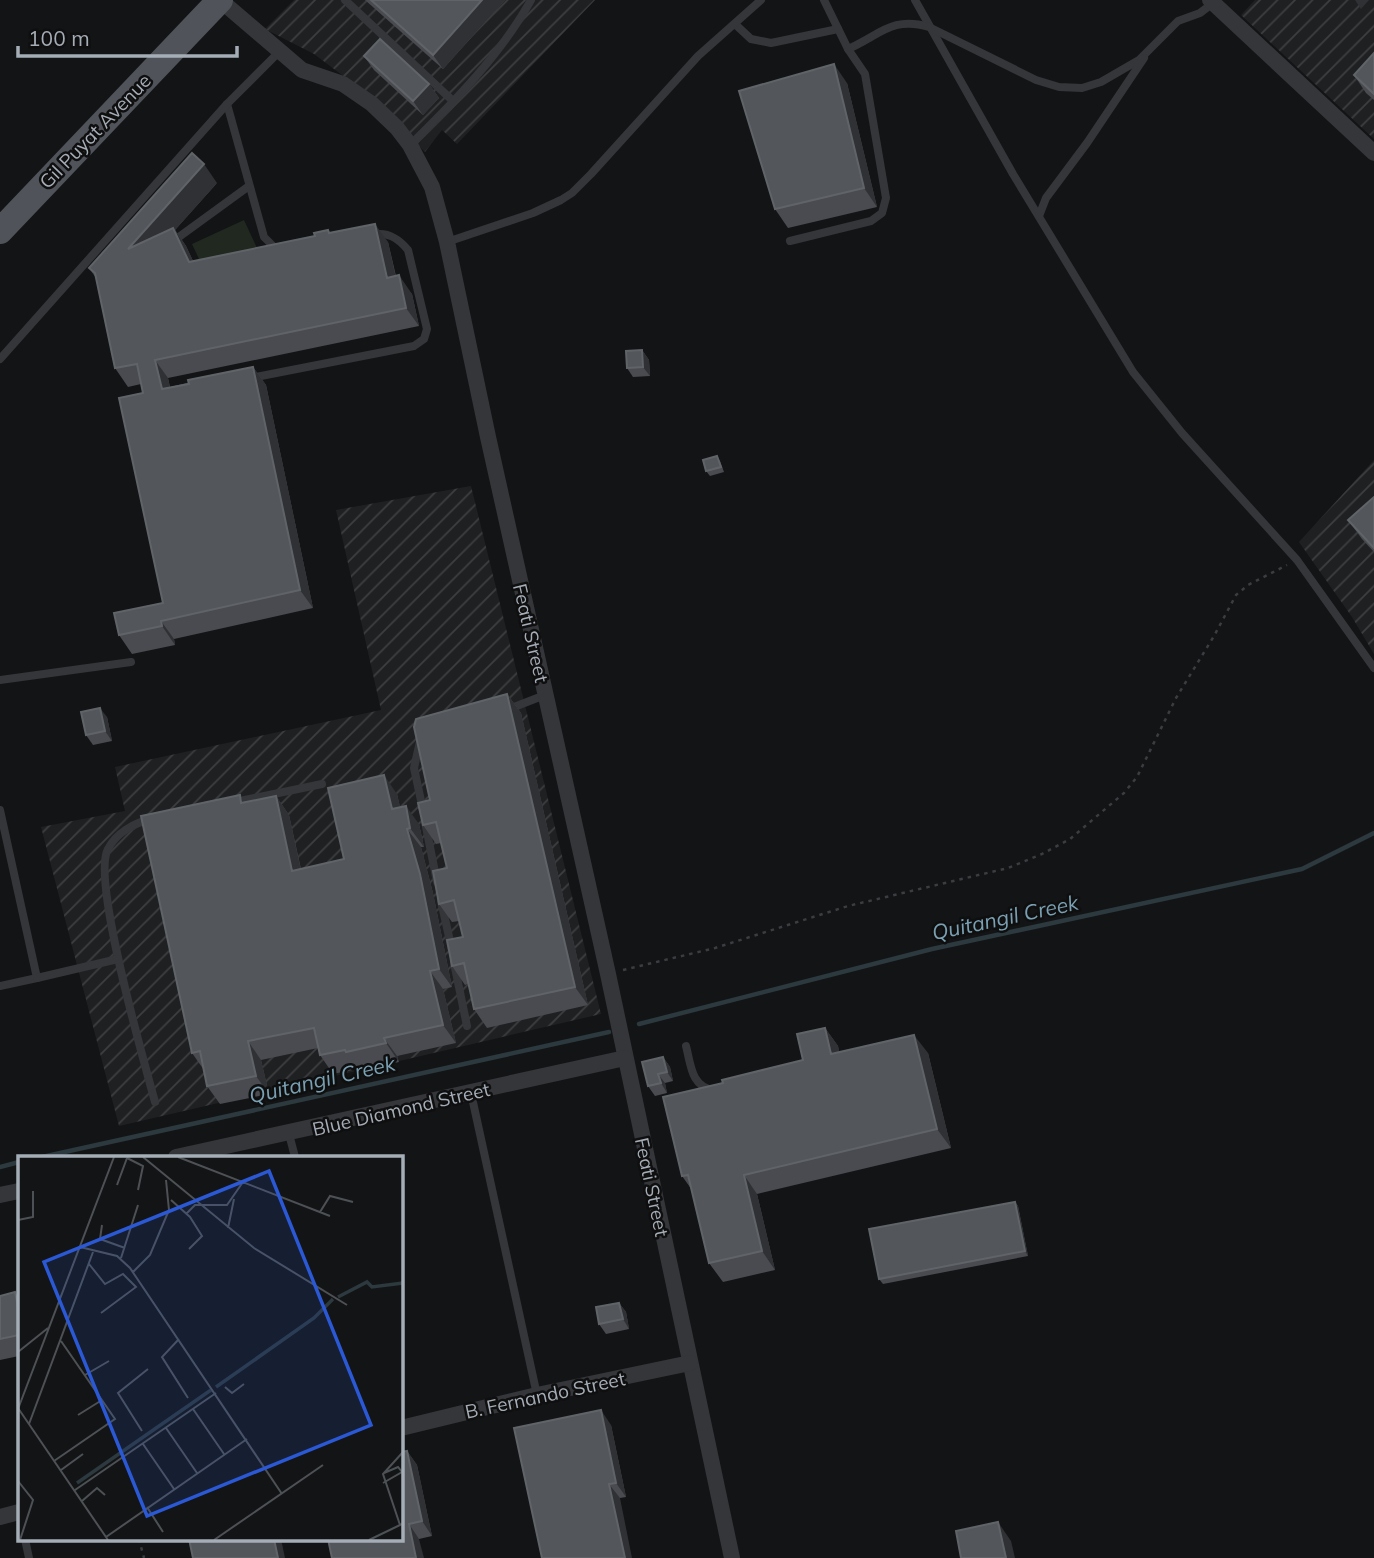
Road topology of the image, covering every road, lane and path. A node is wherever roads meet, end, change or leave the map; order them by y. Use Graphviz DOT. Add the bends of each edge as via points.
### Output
graph roads {
  1 [pos="220,0"];
  2 [pos="345,0"];
  3 [pos="531,0"];
  4 [pos="761,0"];
  5 [pos="824,0"];
  6 [pos="915,0"];
  7 [pos="1212,1"];
  8 [pos="736,24"];
  9 [pos="929,26"];
  10 [pos="838,29"];
  11 [pos="848,49"];
  12 [pos="280,51"];
  13 [pos="1148,53"];
  14 [pos="453,100"];
  15 [pos="227,104"];
  16 [pos="410,145"];
  17 [pos="1374,153"];
  18 [pos="249,186"];
  19 [pos="1039,216"];
  20 [pos="0,231"];
  21 [pos="365,236"];
  22 [pos="447,242"];
  23 [pos="790,242"];
  24 [pos="169,244"];
  25 [pos="285,255"];
  26 [pos="0,359"];
  27 [pos="242,380"];
  28 [pos="1297,560"];
  29 [pos="131,662"];
  30 [pos="1374,668"];
  31 [pos="0,680"];
  32 [pos="545,695"];
  33 [pos="504,711"];
  34 [pos="425,732"];
  35 [pos="322,784"];
  36 [pos="229,803"];
  37 [pos="0,810"];
  38 [pos="164,817"];
  39 [pos="10,853"];
  40 [pos="0,854"];
  41 [pos="118,959"];
  42 [pos="608,974"];
  43 [pos="37,978"];
  44 [pos="0,986"];
  45 [pos="467,1026"];
  46 [pos="687,1046"];
  47 [pos="625,1058"];
  48 [pos="719,1090"];
  49 [pos="471,1093"];
  50 [pos="155,1102"];
  51 [pos="289,1134"];
  52 [pos="181,1156"];
  53 [pos="295,1156"];
  54 [pos="18,1191"];
  55 [pos="0,1195"];
  56 [pos="690,1363"];
  57 [pos="537,1395"];
  58 [pos="402,1427"];
  59 [pos="18,1512"];
  60 [pos="0,1517"];
  61 [pos="25,1540"];
  62 [pos="139,1540"];
  63 [pos="29,1558"];
  64 [pos="144,1558"];
  65 [pos="732,1558"];
  1 -- 12 [label="street, Feati Street"];
  1 -- 20 [label="main road, Gil Puyat Avenue"];
  2 -- 14 [label="lane"];
  3 -- 14 [label="lane" via="514,30"];
  4 -- 8 [label="lane"];
  5 -- 10 [label="lane"];
  6 -- 9 [label="lane"];
  7 -- 13 [label="lane" via="1200,13 1174,24"];
  7 -- 17 [label="street"];
  8 -- 10 [label="lane" via="751,39 771,43"];
  8 -- 22 [label="lane" via="698,56 572,193 533,213"];
  9 -- 11 [label="lane" via="897,23"];
  9 -- 13 [label="lane" via="965,47 1059,87 1082,88 1101,82"];
  9 -- 19 [label="lane"];
  10 -- 11 [label="lane"];
  11 -- 23 [label="lane" via="862,67 867,85 885,206 872,221"];
  12 -- 15 [label="lane"];
  12 -- 16 [label="street, Feati Street" via="302,70 359,93"];
  13 -- 19 [label="lane" via="1046,198"];
  14 -- 16 [label="lane"];
  15 -- 18 [label="lane"];
  15 -- 26 [label="lane"];
  16 -- 22 [label="street, Feati Street" via="432,187"];
  18 -- 24 [label="lane"];
  18 -- 25 [label="lane" via="264,237"];
  19 -- 28 [label="lane" via="1133,372"];
  21 -- 27 [label="lane" via="391,235 408,250 428,329 424,339 414,346"];
  22 -- 32 [label="street, Feati Street"];
  28 -- 30 [label="lane"];
  28 -- 42 [label="path" via="1236,595 1131,785 1070,839 1007,868 836,909 715,948"];
  29 -- 31 [label="lane"];
  32 -- 33 [label="lane"];
  32 -- 42 [label="street, Feati Street"];
  34 -- 45 [label="lane" via="414,768"];
  35 -- 36 [label="lane"];
  37 -- 39 [label="lane"];
  38 -- 41 [label="lane" via="137,822 107,850 104,871"];
  39 -- 40 [label="lane"];
  39 -- 43 [label="lane"];
  41 -- 43 [label="lane"];
  41 -- 50 [label="lane"];
  42 -- 47 [label="street, Feati Street"];
  43 -- 44 [label="lane"];
  46 -- 48 [label="lane" via="699,1086"];
  47 -- 49 [label="street, Blue Diamond Street"];
  47 -- 56 [label="street, Feati Street"];
  49 -- 51 [label="street, Blue Diamond Street"];
  49 -- 57 [label="lane"];
  51 -- 52 [label="street, Blue Diamond Street"];
  51 -- 53 [label="lane"];
  54 -- 55 [label="street"];
  56 -- 57 [label="street, B. Fernando Street"];
  56 -- 65 [label="street, Feati Street"];
  57 -- 58 [label="street, B. Fernando Street"];
  59 -- 60 [label="street"];
  61 -- 63 [label="lane"];
  62 -- 64 [label="path"];
}
